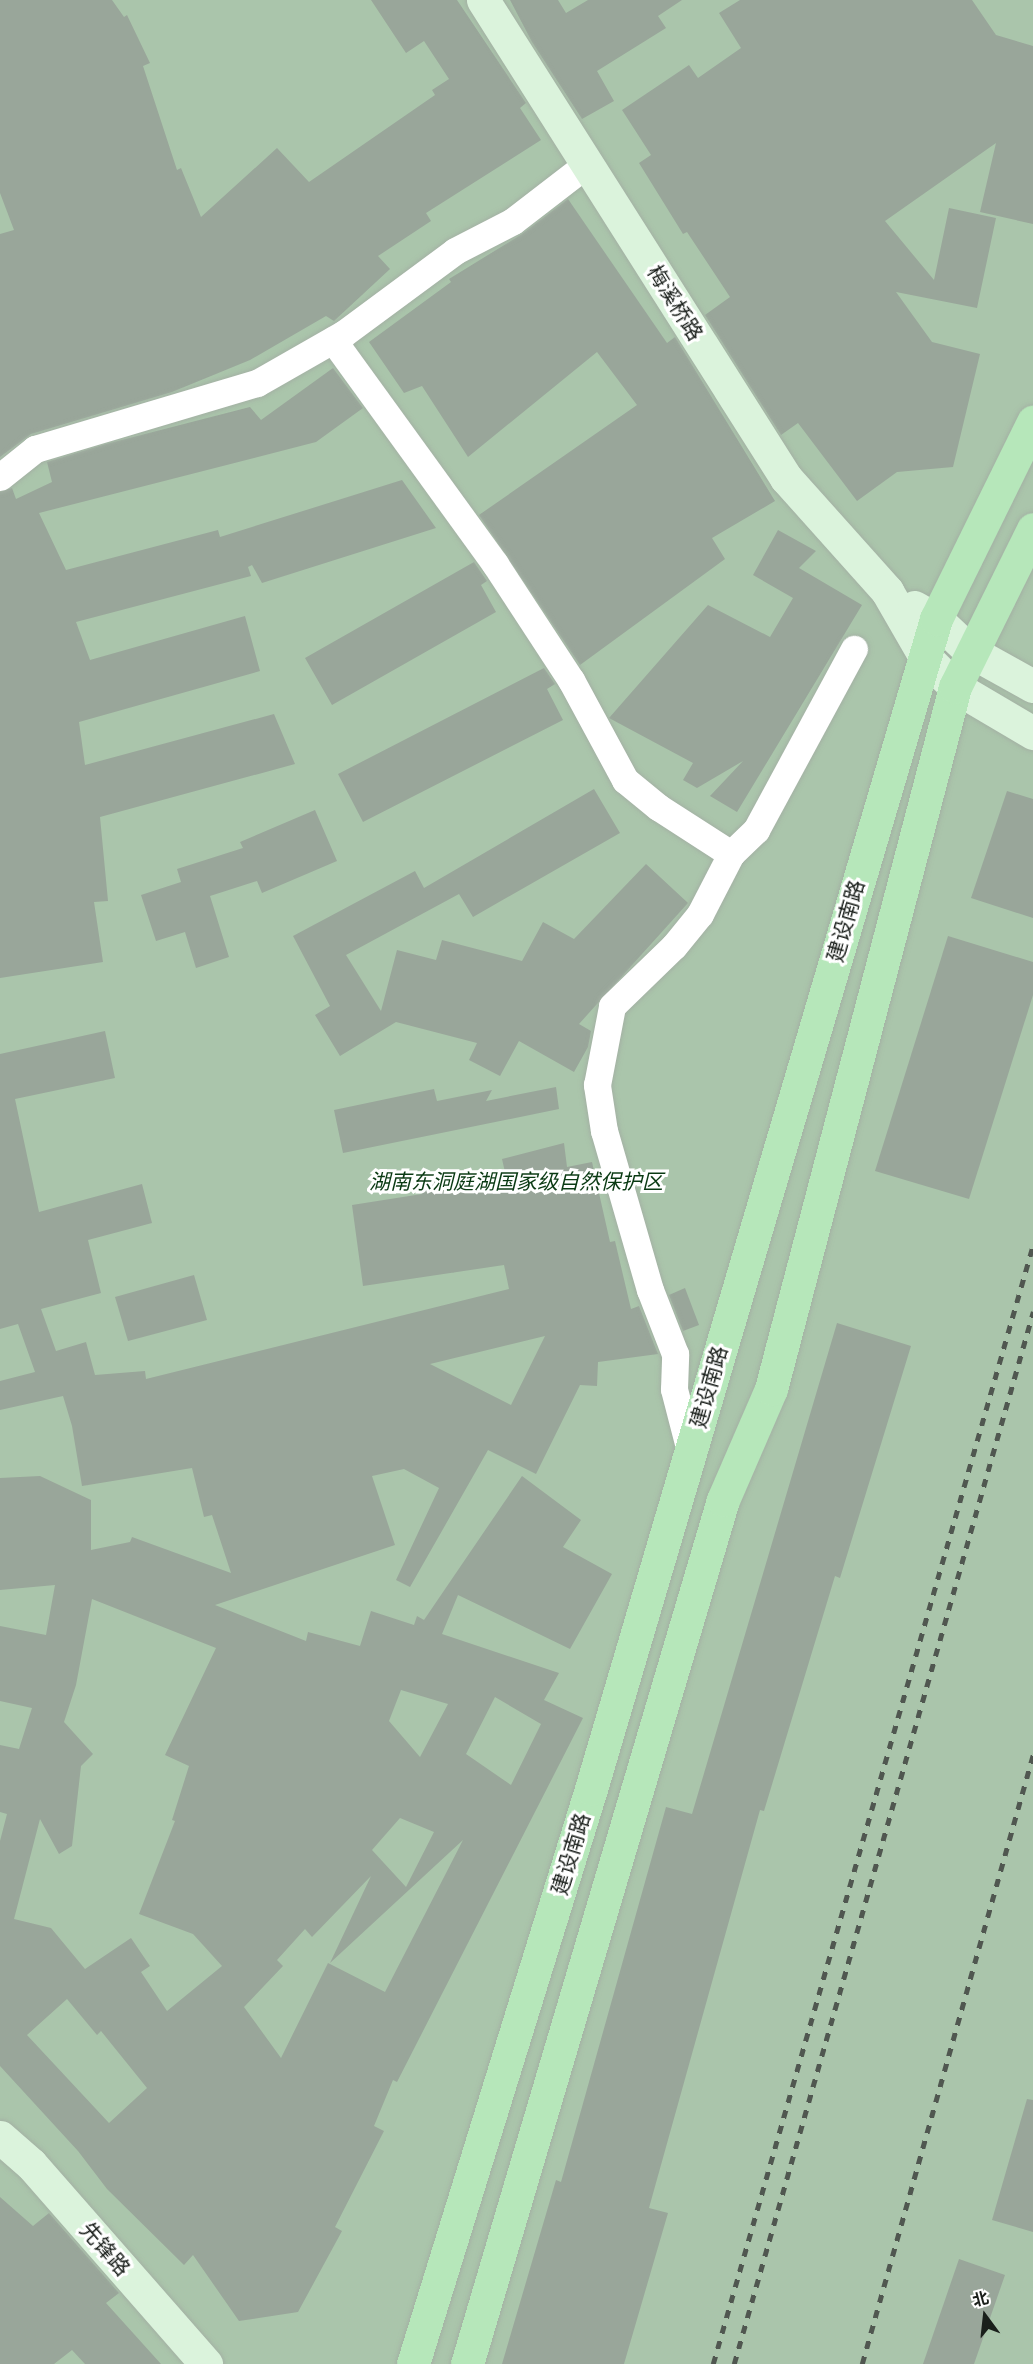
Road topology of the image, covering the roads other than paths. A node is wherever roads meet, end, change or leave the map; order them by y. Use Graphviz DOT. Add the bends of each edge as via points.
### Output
graph roads {
  1 [pos="483,0"];
  2 [pos="588,164"];
  3 [pos="333,340"];
  4 [pos="1033,422"];
  5 [pos="0,477"];
  6 [pos="1033,529"];
  7 [pos="886,591"];
  8 [pos="936,619"];
  9 [pos="854,649"];
  10 [pos="970,651"];
  11 [pos="925,657"];
  12 [pos="1033,686"];
  13 [pos="955,687"];
  14 [pos="1033,733"];
  15 [pos="731,854"];
  16 [pos="690,1451"];
  17 [pos="0,2137"];
  18 [pos="206,2364"];
  19 [pos="412,2364"];
  20 [pos="467,2364"];
  1 -- 2 [label="main road, 梅溪桥路"];
  2 -- 3 [label="street" via="513,221 455,251"];
  2 -- 7 [label="main road, 梅溪桥路" via="786,478"];
  3 -- 5 [label="street" via="257,383 35,449"];
  3 -- 15 [label="street" via="495,564 571,680 625,780 658,807"];
  4 -- 8 [label="main road, 建设南路"];
  6 -- 10 [label="main road, 建设南路"];
  7 -- 8 [label="main road"];
  7 -- 11 [label="main road"];
  8 -- 10 [label="main road"];
  8 -- 11 [label="main road, 建设南路"];
  9 -- 15 [label="street" via="756,830"];
  10 -- 12 [label="main road"];
  10 -- 13 [label="main road, 建设南路"];
  11 -- 13 [label="main road"];
  11 -- 16 [label="main road, 建设南路"];
  13 -- 14 [label="main road"];
  13 -- 20 [label="main road, 建设南路" via="771,1389 723,1500"];
  15 -- 16 [label="street" via="700,914 674,946 612,1005 597,1085 604,1131 650,1290 675,1354 674,1389"];
  16 -- 19 [label="main road, 建设南路" via="591,1789"];
  17 -- 18 [label="main road, 先锋路" via="31,2163"];
}
